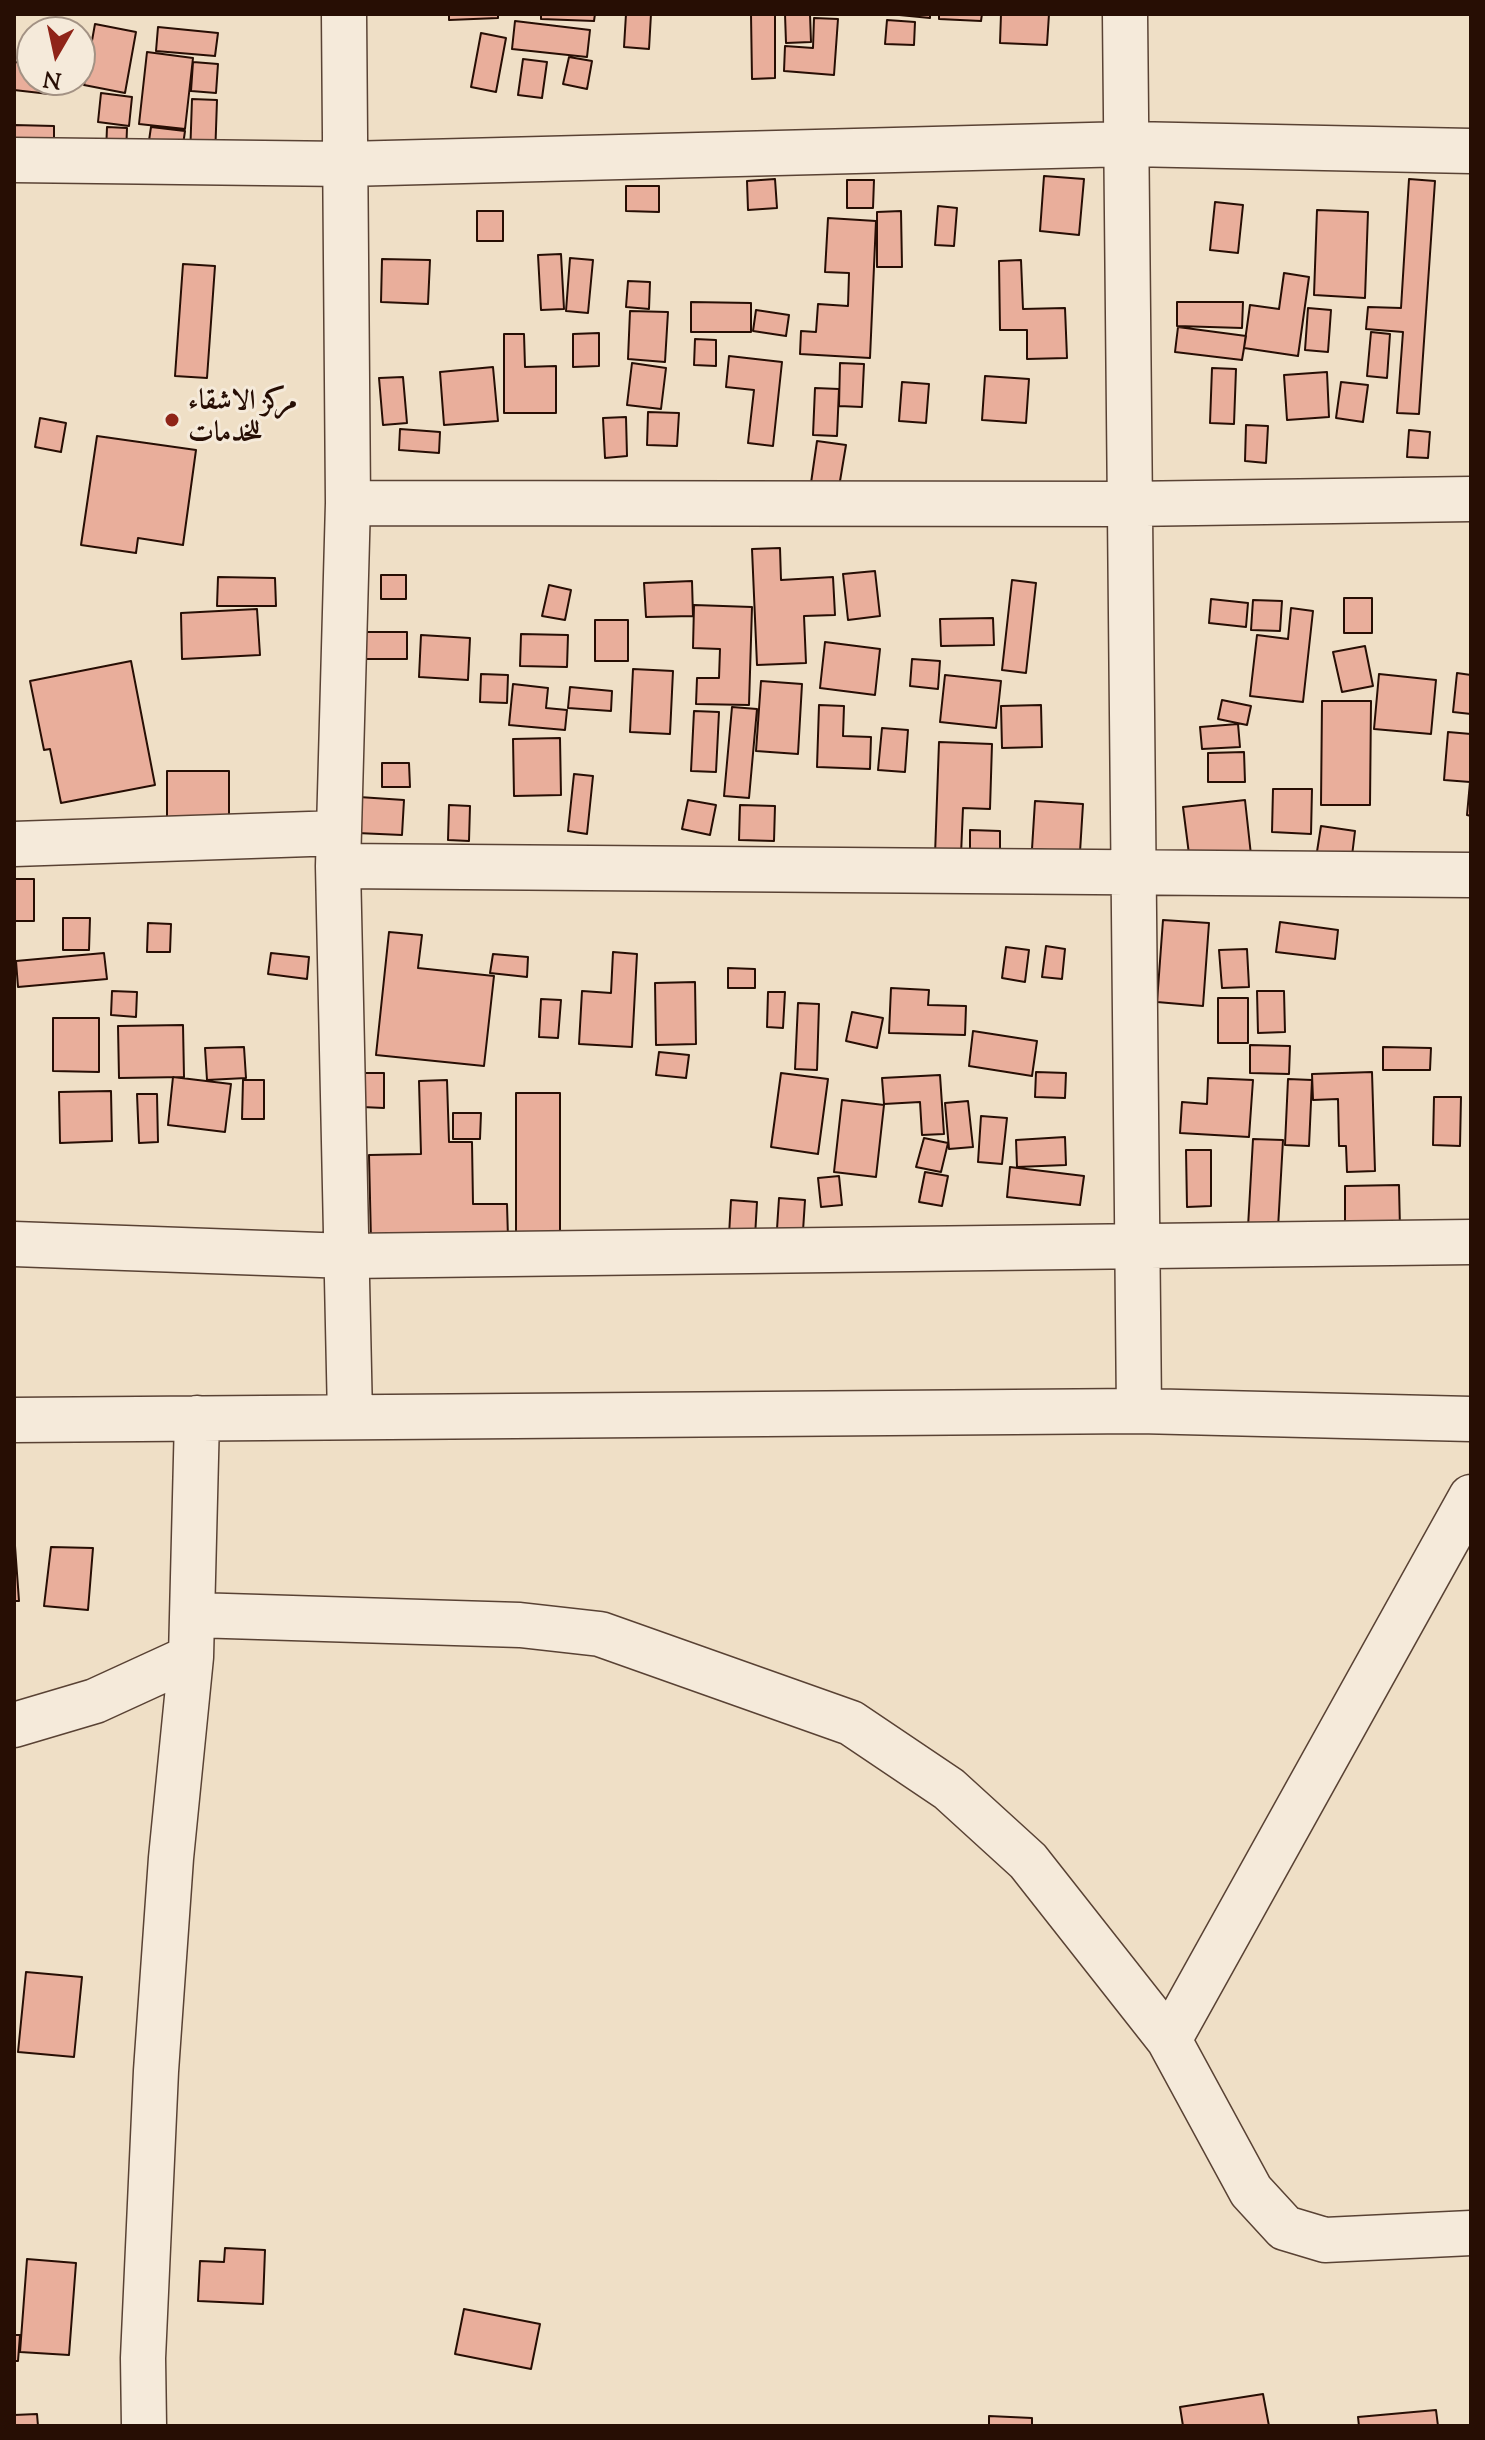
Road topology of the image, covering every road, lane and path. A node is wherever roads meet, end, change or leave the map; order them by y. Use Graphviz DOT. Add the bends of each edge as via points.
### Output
graph roads {
  1 [pos="344,14"];
  2 [pos="1125,14"];
  3 [pos="1129,144"];
  4 [pos="1471,151"];
  5 [pos="14,160"];
  6 [pos="346,164"];
  7 [pos="1471,499"];
  8 [pos="348,503"];
  9 [pos="1128,504"];
  10 [pos="14,844"];
  11 [pos="338,850"];
  12 [pos="1132,874"];
  13 [pos="1471,875"];
  14 [pos="1471,1242"];
  15 [pos="14,1244"];
  16 [pos="1136,1248"];
  17 [pos="348,1256"];
  18 [pos="1139,1411"];
  19 [pos="350,1417"];
  20 [pos="197,1418"];
  21 [pos="1471,1419"];
  22 [pos="14,1420"];
  23 [pos="1471,1497"];
  24 [pos="192,1636"];
  25 [pos="14,1725"];
  26 [pos="1169,2040"];
  27 [pos="1471,2233"];
  28 [pos="144,2426"];
  1 -- 6 [label="street"];
  2 -- 3 [label="street"];
  3 -- 4 [label="street"];
  3 -- 6 [label="street"];
  3 -- 9 [label="street"];
  5 -- 6 [label="street"];
  6 -- 8 [label="street"];
  7 -- 9 [label="street"];
  8 -- 9 [label="street"];
  8 -- 11 [label="street"];
  9 -- 12 [label="street"];
  10 -- 11 [label="street"];
  11 -- 12 [label="street"];
  11 -- 17 [label="street"];
  12 -- 13 [label="street"];
  12 -- 16 [label="street"];
  14 -- 16 [label="street"];
  15 -- 17 [label="street"];
  16 -- 17 [label="street"];
  16 -- 18 [label="street"];
  17 -- 19 [label="street"];
  18 -- 19 [label="street"];
  18 -- 21 [label="street"];
  19 -- 20 [label="street"];
  20 -- 22 [label="street"];
  20 -- 24 [label="street"];
  23 -- 26 [label="street"];
  24 -- 25 [label="street" via="95,1701"];
  24 -- 26 [label="street" via="520,1625 600,1634 851,1723 949,1789 1028,1861"];
  24 -- 28 [label="street" via="156,2071"];
  26 -- 27 [label="street" via="1251,2191 1285,2228 1325,2240"];
}
